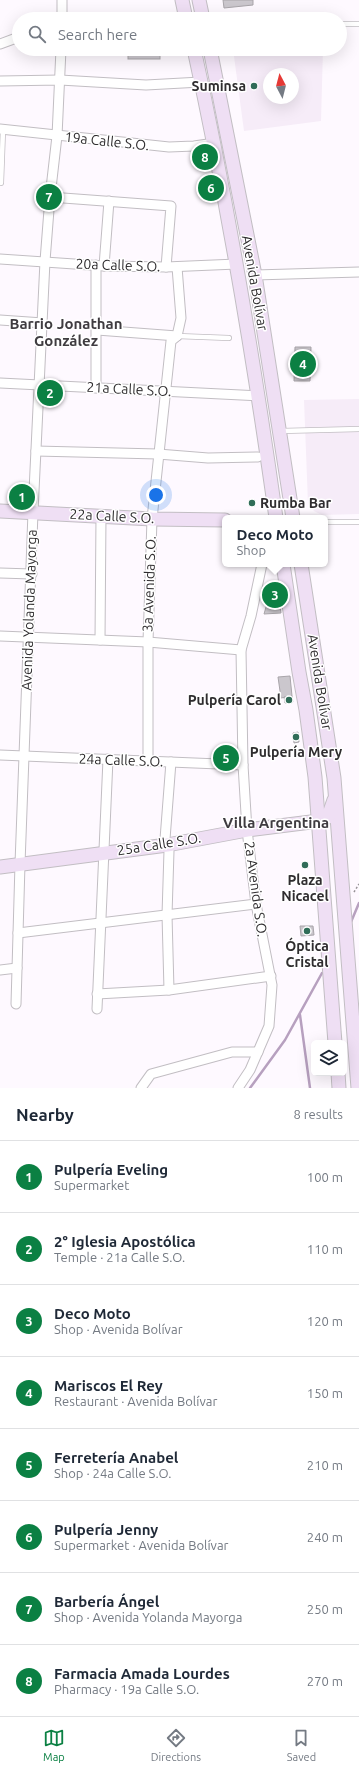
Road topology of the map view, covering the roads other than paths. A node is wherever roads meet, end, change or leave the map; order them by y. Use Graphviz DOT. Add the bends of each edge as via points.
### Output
graph roads {
  1 [pos="62,0"];
  2 [pos="182,0"];
  3 [pos="198,0"];
  4 [pos="62,12"];
  5 [pos="185,12"];
  6 [pos="201,12"];
  7 [pos="347,24"];
  8 [pos="359,24"];
  9 [pos="12,39"];
  10 [pos="0,44"];
  11 [pos="61,56"];
  12 [pos="195,56"];
  13 [pos="211,56"];
  14 [pos="60,80"];
  15 [pos="0,81"];
  16 [pos="201,82"];
  17 [pos="2,129"];
  18 [pos="57,136"];
  19 [pos="215,143"];
  20 [pos="0,183"];
  21 [pos="50,197"];
  22 [pos="109,201"];
  23 [pos="0,259"];
  24 [pos="45,261"];
  25 [pos="237,264"];
  26 [pos="100,266"];
  27 [pos="166,267"];
  28 [pos="176,267"];
  29 [pos="359,272"];
  30 [pos="255,275"];
  31 [pos="0,320"];
  32 [pos="43,323"];
  33 [pos="97,330"];
  34 [pos="177,336"];
  35 [pos="229,338"];
  36 [pos="0,383"];
  37 [pos="39,385"];
  38 [pos="96,388"];
  39 [pos="166,391"];
  40 [pos="259,396"];
  41 [pos="359,429"];
  42 [pos="279,431"];
  43 [pos="36,451"];
  44 [pos="158,454"];
  45 [pos="258,457"];
  46 [pos="0,511"];
  47 [pos="33,512"];
  48 [pos="276,515"];
  49 [pos="293,515"];
  50 [pos="101,516"];
  51 [pos="152,519"];
  52 [pos="222,520"];
  53 [pos="328,522"];
  54 [pos="359,522"];
  55 [pos="261,567"];
  56 [pos="283,567"];
  57 [pos="302,567"];
  58 [pos="0,573"];
  59 [pos="32,574"];
  60 [pos="0,636"];
  61 [pos="29,637"];
  62 [pos="100,640"];
  63 [pos="148,642"];
  64 [pos="241,650"];
  65 [pos="0,755"];
  66 [pos="23,756"];
  67 [pos="108,759"];
  68 [pos="148,761"];
  69 [pos="171,762"];
  70 [pos="243,765"];
  71 [pos="336,793"];
  72 [pos="318,821"];
  73 [pos="248,830"];
  74 [pos="167,845"];
  75 [pos="341,852"];
  76 [pos="104,853"];
  77 [pos="20,864"];
  78 [pos="0,867"];
  79 [pos="256,904"];
  80 [pos="167,915"];
  81 [pos="100,923"];
  82 [pos="18,933"];
  83 [pos="17,968"];
  84 [pos="0,970"];
  85 [pos="271,976"];
  86 [pos="169,990"];
  87 [pos="97,994"];
  88 [pos="16,1004"];
  89 [pos="356,1008"];
  90 [pos="96,1009"];
  91 [pos="335,1040"];
  92 [pos="258,1052"];
  93 [pos="338,1076"];
  94 [pos="141,1088"];
  95 [pos="238,1088"];
  96 [pos="339,1088"];
  97 [pos="358,1088"];
  1 -- 4 [label="street"];
  2 -- 5 [label="main road"];
  3 -- 6 [label="main road"];
  7 -- 8 [label="lane"];
  9 -- 10 [label="street"];
  11 -- 14 [label="street, Avenida Yolanda Mayorga"];
  12 -- 16 [label="main road, Avenida Bolívar"];
  13 -- 30 [label="main road, Avenida Bolívar"];
  14 -- 15 [label="street"];
  14 -- 16 [label="street" via="146,85"];
  14 -- 18 [label="street, Avenida Yolanda Mayorga"];
  16 -- 19 [label="main road, Avenida Bolívar"];
  17 -- 18 [label="street, 19a Calle S.O."];
  17 -- 20 [label="lane"];
  18 -- 19 [label="street, 19a Calle S.O." via="169,148"];
  18 -- 21 [label="street, Avenida Yolanda Mayorga"];
  19 -- 25 [label="main road, Avenida Bolívar"];
  21 -- 22 [label="street"];
  21 -- 24 [label="street, Avenida Yolanda Mayorga"];
  22 -- 26 [label="street"];
  22 -- 27 [label="street" via="171,206"];
  23 -- 24 [label="street, 20a Calle S.O."];
  24 -- 26 [label="street, 20a Calle S.O."];
  24 -- 32 [label="street, Avenida Yolanda Mayorga"];
  25 -- 28 [label="street, 20a Calle S.O."];
  25 -- 40 [label="main road, Avenida Bolívar"];
  26 -- 27 [label="street, 20a Calle S.O."];
  26 -- 33 [label="street"];
  27 -- 28 [label="street, 20a Calle S.O."];
  28 -- 34 [label="street, 3a Avenida S.O." via="181,318"];
  29 -- 30 [label="street"];
  30 -- 42 [label="main road, Avenida Bolívar"];
  31 -- 32 [label="street"];
  32 -- 37 [label="street, Avenida Yolanda Mayorga"];
  33 -- 34 [label="street"];
  33 -- 38 [label="street"];
  34 -- 35 [label="lane"];
  34 -- 39 [label="street, 3a Avenida S.O." via="171,341"];
  36 -- 37 [label="street, 21a Calle S.O."];
  37 -- 38 [label="street, 21a Calle S.O."];
  37 -- 43 [label="street, Avenida Yolanda Mayorga"];
  38 -- 39 [label="street, 21a Calle S.O."];
  39 -- 40 [label="street, 21a Calle S.O."];
  39 -- 44 [label="street, 3a Avenida S.O."];
  40 -- 48 [label="main road, Avenida Bolívar"];
  41 -- 42 [label="lane"];
  42 -- 49 [label="main road, Avenida Bolívar"];
  43 -- 44 [label="street"];
  43 -- 47 [label="street, Avenida Yolanda Mayorga"];
  44 -- 45 [label="street" via="208,458"];
  44 -- 51 [label="street, 3a Avenida S.O."];
  46 -- 47 [label="main road, 22a Calle S.O."];
  47 -- 50 [label="main road, 22a Calle S.O."];
  47 -- 59 [label="street, Avenida Yolanda Mayorga"];
  50 -- 51 [label="main road, 22a Calle S.O."];
  50 -- 62 [label="street"];
  51 -- 52 [label="main road, 22a Calle S.O."];
  51 -- 63 [label="street, 3a Avenida S.O."];
  53 -- 54 [label="lane"];
  55 -- 64 [label="street, 2a Avenida S.O."];
  56 -- 72 [label="main road, Avenida Bolívar" via="306,710"];
  57 -- 71 [label="main road, Avenida Bolívar"];
  58 -- 59 [label="street"];
  59 -- 61 [label="street, Avenida Yolanda Mayorga"];
  60 -- 61 [label="street"];
  61 -- 62 [label="street"];
  61 -- 66 [label="street, Avenida Yolanda Mayorga"];
  62 -- 63 [label="street"];
  63 -- 64 [label="street"];
  63 -- 68 [label="street, 3a Avenida S.O."];
  64 -- 70 [label="street, 2a Avenida S.O."];
  65 -- 66 [label="street, 24a Calle S.O."];
  66 -- 67 [label="street, 24a Calle S.O."];
  66 -- 77 [label="street, Avenida Yolanda Mayorga"];
  67 -- 68 [label="street, 24a Calle S.O."];
  67 -- 76 [label="street"];
  68 -- 69 [label="street, 24a Calle S.O."];
  69 -- 70 [label="street, 24a Calle S.O."];
  69 -- 74 [label="street" via="165,839"];
  70 -- 73 [label="street, 2a Avenida S.O."];
  71 -- 72 [label="main road" via="328,817"];
  71 -- 75 [label="main road, Avenida Bolívar"];
  72 -- 73 [label="main road, 25a Calle S.O."];
  72 -- 75 [label="main road" via="326,824"];
  72 -- 91 [label="main road, Avenida Bolívar"];
  73 -- 74 [label="main road, 25a Calle S.O."];
  73 -- 79 [label="street, 2a Avenida S.O."];
  74 -- 76 [label="main road, 25a Calle S.O."];
  74 -- 80 [label="street"];
  75 -- 89 [label="main road, Avenida Bolívar" via="347,943"];
  76 -- 77 [label="main road, 25a Calle S.O."];
  76 -- 81 [label="street"];
  77 -- 78 [label="main road, 25a Calle S.O."];
  77 -- 82 [label="street, Avenida Yolanda Mayorga"];
  79 -- 80 [label="street"];
  79 -- 85 [label="street, 2a Avenida S.O."];
  80 -- 81 [label="street"];
  80 -- 86 [label="street"];
  81 -- 82 [label="street"];
  81 -- 87 [label="street"];
  82 -- 83 [label="street, Avenida Yolanda Mayorga"];
  83 -- 84 [label="street"];
  83 -- 88 [label="street, Avenida Yolanda Mayorga"];
  85 -- 86 [label="street"];
  85 -- 92 [label="street, 2a Avenida S.O." via="269,1026"];
  86 -- 87 [label="street"];
  87 -- 90 [label="street"];
  89 -- 97 [label="main road, Avenida Bolívar"];
  92 -- 94 [label="street" via="232,1052 151,1074"];
  92 -- 95 [label="street, 2a Avenida S.O."];
  93 -- 96 [label="main road"];
}
